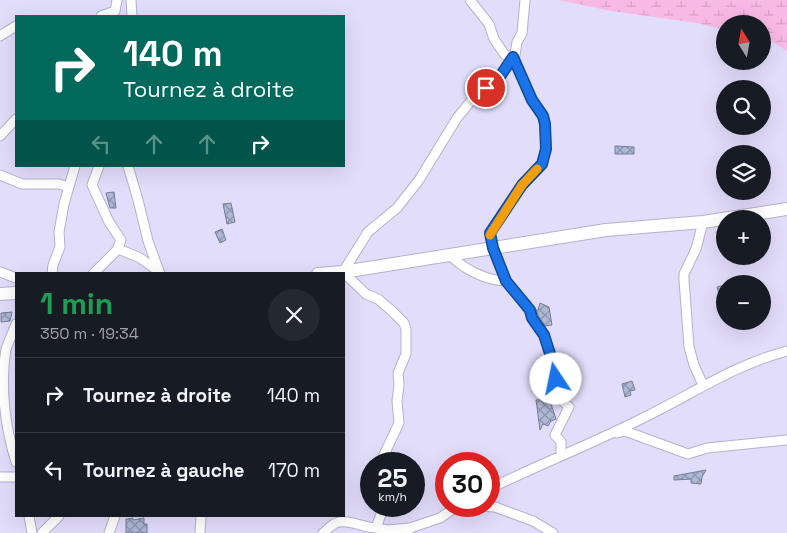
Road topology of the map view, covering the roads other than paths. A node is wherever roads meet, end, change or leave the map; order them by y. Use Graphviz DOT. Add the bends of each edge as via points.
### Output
graph roads {
  1 [pos="116,0"];
  2 [pos="131,0"];
  3 [pos="470,0"];
  4 [pos="525,0"];
  5 [pos="104,15"];
  6 [pos="132,15"];
  7 [pos="15,27"];
  8 [pos="0,36"];
  9 [pos="513,57"];
  10 [pos="15,120"];
  11 [pos="0,136"];
  12 [pos="75,167"];
  13 [pos="99,167"];
  14 [pos="128,167"];
  15 [pos="0,175"];
  16 [pos="69,187"];
  17 [pos="787,209"];
  18 [pos="703,222"];
  19 [pos="493,248"];
  20 [pos="117,250"];
  21 [pos="450,255"];
  22 [pos="0,272"];
  23 [pos="52,272"];
  24 [pos="95,272"];
  25 [pos="159,272"];
  26 [pos="343,272"];
  27 [pos="345,272"];
  28 [pos="345,276"];
  29 [pos="15,278"];
  30 [pos="506,281"];
  31 [pos="15,293"];
  32 [pos="0,294"];
  33 [pos="15,327"];
  34 [pos="787,351"];
  35 [pos="0,384"];
  36 [pos="703,385"];
  37 [pos="607,436"];
  38 [pos="787,440"];
  39 [pos="385,452"];
  40 [pos="561,456"];
  41 [pos="15,459"];
  42 [pos="0,477"];
  43 [pos="15,477"];
  44 [pos="500,484"];
  45 [pos="500,509"];
  46 [pos="29,517"];
  47 [pos="58,517"];
  48 [pos="115,517"];
  49 [pos="201,517"];
  50 [pos="380,517"];
  51 [pos="441,517"];
  52 [pos="412,527"];
  53 [pos="376,528"];
  54 [pos="32,533"];
  55 [pos="42,533"];
  56 [pos="109,533"];
  57 [pos="200,533"];
  58 [pos="323,533"];
  59 [pos="403,533"];
  60 [pos="553,533"];
  1 -- 5 [label="street" via="115,11"];
  2 -- 6 [label="street"];
  3 -- 9 [label="street" via="489,24 505,55"];
  4 -- 9 [label="street" via="522,33"];
  7 -- 8 [label="street"];
  9 -- 19 [label="street" via="532,100 543,116 546,149 542,164 522,185 490,233"];
  9 -- 26 [label="street" via="501,75 457,118 419,180 396,208 368,232"];
  10 -- 11 [label="street"];
  12 -- 16 [label="street"];
  13 -- 20 [label="street" via="92,185 109,222 122,240"];
  14 -- 25 [label="street"];
  15 -- 16 [label="street" via="22,184"];
  16 -- 23 [label="street" via="59,232 59,254"];
  17 -- 18 [label="street"];
  18 -- 19 [label="street" via="606,230"];
  18 -- 36 [label="street" via="696,249 684,274 689,348"];
  19 -- 21 [label="street"];
  19 -- 30 [label="street"];
  20 -- 24 [label="street"];
  20 -- 25 [label="street" via="140,258"];
  21 -- 27 [label="street"];
  21 -- 30 [label="street" via="478,274"];
  22 -- 29 [label="street"];
  28 -- 39 [label="street" via="392,311 406,329 406,354 398,373 399,423"];
  30 -- 40 [label="street" via="530,310 544,335 554,366 554,393 569,407 555,435 561,442"];
  31 -- 32 [label="street"];
  33 -- 35 [label="street" via="6,350"];
  34 -- 36 [label="street" via="767,356"];
  35 -- 41 [label="street" via="1,402"];
  36 -- 37 [label="street"];
  37 -- 38 [label="street" via="625,431 688,454 707,448"];
  37 -- 40 [label="street"];
  40 -- 44 [label="street"];
  42 -- 43 [label="street"];
  45 -- 60 [label="street" via="533,521"];
  46 -- 54 [label="street"];
  47 -- 55 [label="street"];
  48 -- 56 [label="street"];
  49 -- 57 [label="street"];
  50 -- 53 [label="street"];
  51 -- 52 [label="street"];
  52 -- 53 [label="street"];
  52 -- 59 [label="street"];
  53 -- 58 [label="street" via="337,522"];
}
